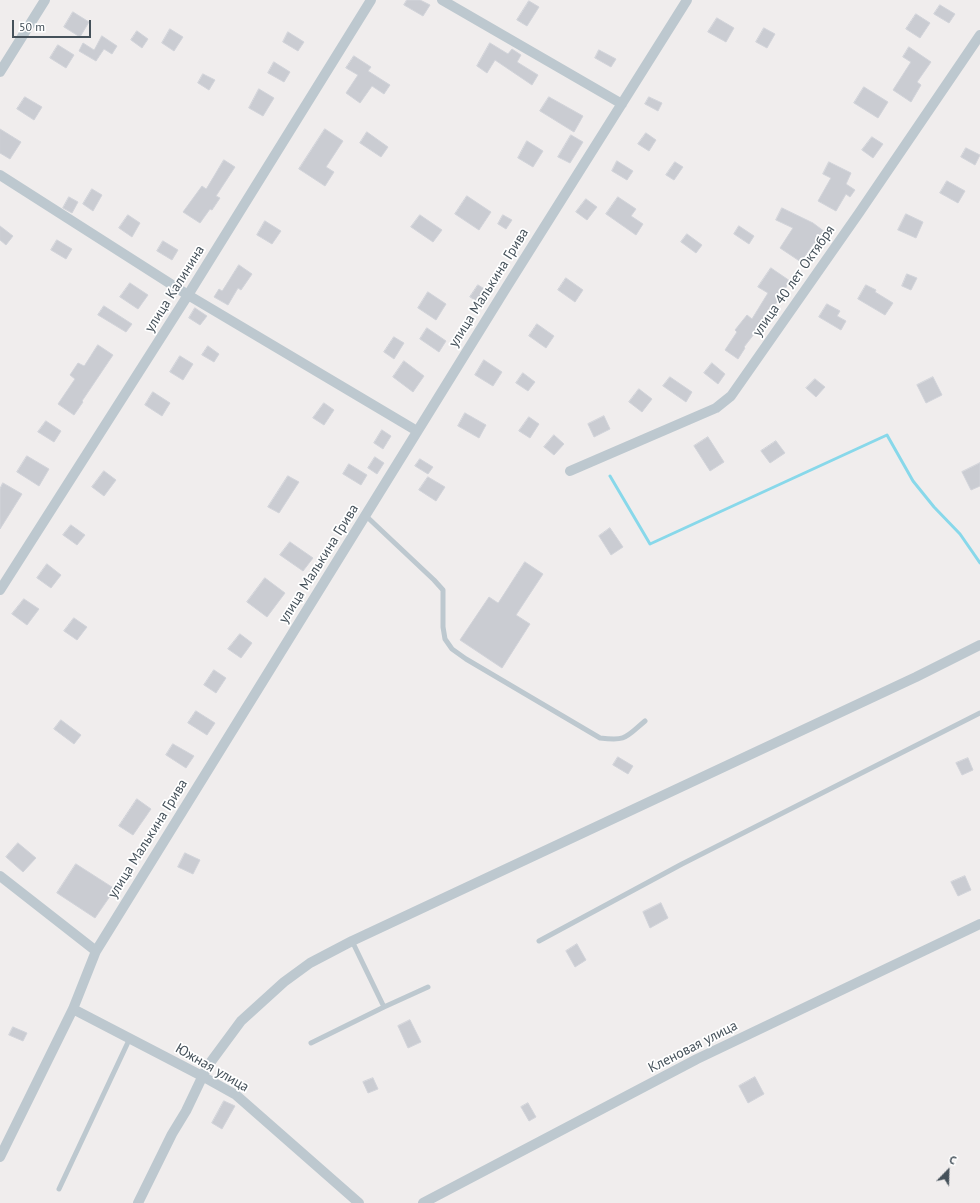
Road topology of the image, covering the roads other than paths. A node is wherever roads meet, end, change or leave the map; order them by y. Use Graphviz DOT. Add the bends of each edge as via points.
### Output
graph roads {
  1 [pos="45,0"];
  2 [pos="371,0"];
  3 [pos="442,0"];
  4 [pos="687,0"];
  5 [pos="980,35"];
  6 [pos="0,72"];
  7 [pos="622,104"];
  8 [pos="0,175"];
  9 [pos="188,295"];
  10 [pos="417,431"];
  11 [pos="570,472"];
  12 [pos="365,515"];
  13 [pos="0,590"];
  14 [pos="980,645"];
  15 [pos="980,713"];
  16 [pos="645,721"];
  17 [pos="0,876"];
  18 [pos="980,924"];
  19 [pos="352,941"];
  20 [pos="539,941"];
  21 [pos="96,951"];
  22 [pos="428,988"];
  23 [pos="384,1007"];
  24 [pos="73,1009"];
  25 [pos="130,1038"];
  26 [pos="312,1043"];
  27 [pos="202,1076"];
  28 [pos="0,1156"];
  29 [pos="59,1189"];
  30 [pos="138,1203"];
  31 [pos="359,1203"];
  32 [pos="423,1203"];
  1 -- 6 [label="street"];
  2 -- 9 [label="street, улица Калинина"];
  3 -- 7 [label="street"];
  4 -- 7 [label="street, улица Малькина Грива"];
  5 -- 11 [label="street, улица 40 лет Октября" via="731,396 716,408"];
  7 -- 10 [label="street, улица Малькина Грива"];
  8 -- 9 [label="street"];
  9 -- 10 [label="street"];
  9 -- 13 [label="street, улица Калинина"];
  10 -- 12 [label="street, улица Малькина Грива"];
  12 -- 16 [label="lane" via="443,590 443,627 445,639 452,650 600,738 624,738"];
  12 -- 21 [label="street, улица Малькина Грива"];
  14 -- 19 [label="street"];
  15 -- 20 [label="lane" via="682,864"];
  17 -- 21 [label="street"];
  18 -- 32 [label="street, Кленовая улица" via="697,1059"];
  19 -- 23 [label="lane"];
  19 -- 27 [label="street" via="310,963 284,982 241,1021"];
  21 -- 24 [label="street, улица Малькина Грива"];
  22 -- 23 [label="lane"];
  23 -- 26 [label="lane"];
  24 -- 25 [label="street, Южная улица"];
  24 -- 28 [label="street, улица Малькина Грива"];
  25 -- 27 [label="street, Южная улица"];
  25 -- 29 [label="lane"];
  27 -- 30 [label="street"];
  27 -- 31 [label="street, Южная улица" via="236,1095"];
}
